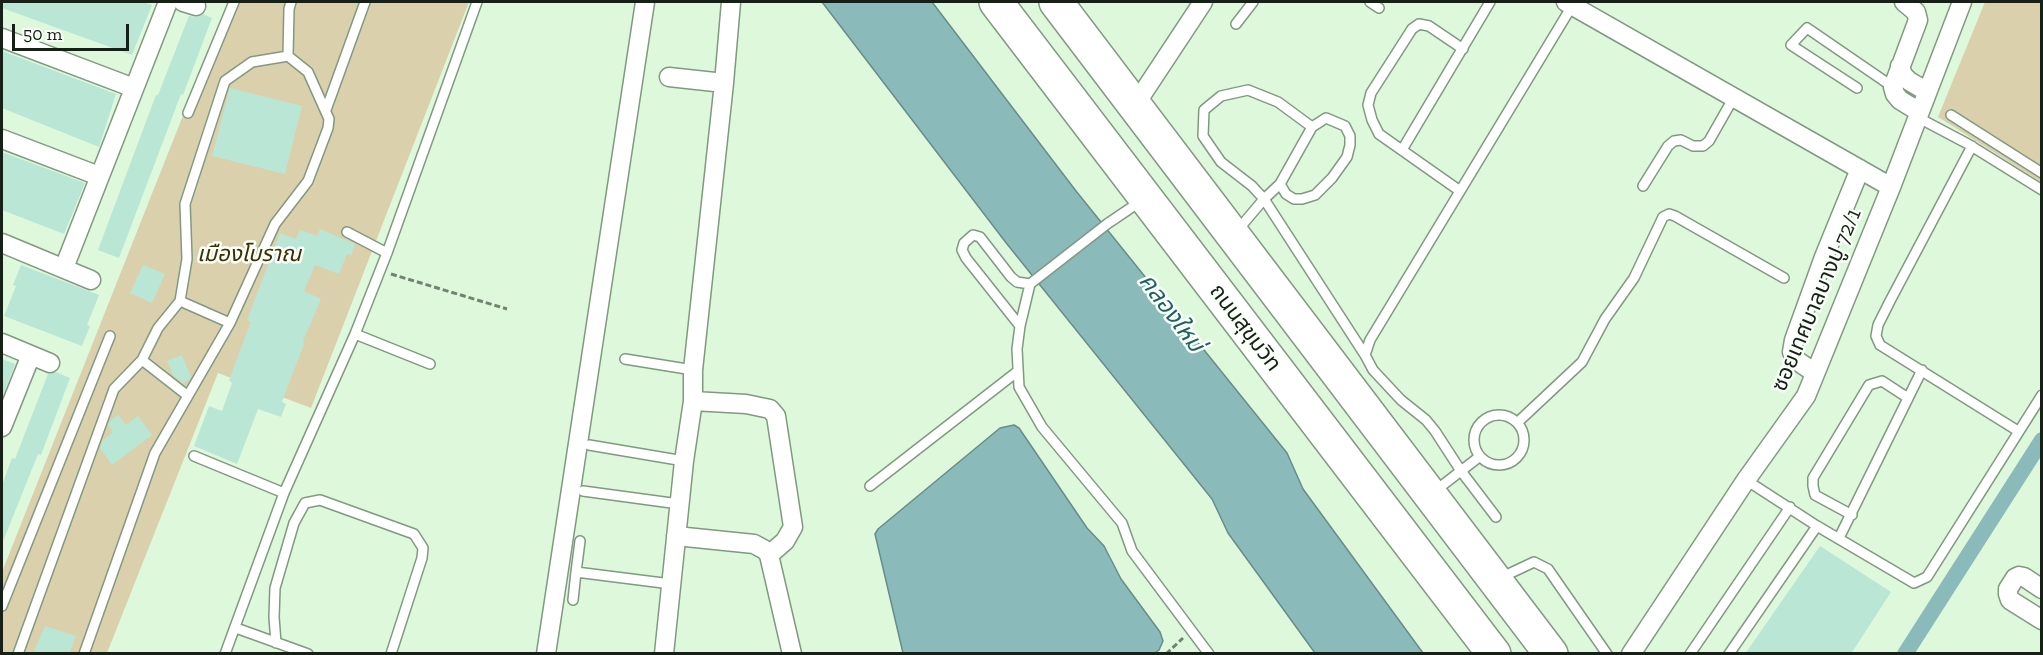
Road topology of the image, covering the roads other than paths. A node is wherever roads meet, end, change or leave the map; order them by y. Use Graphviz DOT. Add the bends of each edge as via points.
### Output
graph roads {
  1 [pos="168,2"];
  2 [pos="234,2"];
  3 [pos="291,2"];
  4 [pos="365,2"];
  5 [pos="477,2"];
  6 [pos="645,2"];
  7 [pos="731,2"];
  8 [pos="996,2"];
  9 [pos="1056,2"];
  10 [pos="1203,2"];
  11 [pos="1253,2"];
  12 [pos="1370,2"];
  13 [pos="1490,2"];
  14 [pos="1904,2"];
  15 [pos="1960,3"];
  16 [pos="1569,4"];
  17 [pos="1379,8"];
  18 [pos="1236,24"];
  19 [pos="2,38"];
  20 [pos="1463,49"];
  21 [pos="288,56"];
  22 [pos="1900,66"];
  23 [pos="669,77"];
  24 [pos="724,83"];
  25 [pos="1893,87"];
  26 [pos="135,88"];
  27 [pos="1857,88"];
  28 [pos="1926,91"];
  29 [pos="1734,97"];
  30 [pos="1135,105"];
  31 [pos="326,110"];
  32 [pos="188,113"];
  33 [pos="1917,114"];
  34 [pos="1951,115"];
  35 [pos="1312,128"];
  36 [pos="2,139"];
  37 [pos="1972,146"];
  38 [pos="1401,150"];
  39 [pos="1860,169"];
  40 [pos="2042,173"];
  41 [pos="99,176"];
  42 [pos="1280,184"];
  43 [pos="1643,186"];
  44 [pos="1891,187"];
  45 [pos="2042,190"];
  46 [pos="1460,191"];
  47 [pos="1145,198"];
  48 [pos="1264,199"];
  49 [pos="347,232"];
  50 [pos="1233,235"];
  51 [pos="2,243"];
  52 [pos="387,253"];
  53 [pos="64,268"];
  54 [pos="1784,278"];
  55 [pos="91,280"];
  56 [pos="1032,283"];
  57 [pos="180,301"];
  58 [pos="230,322"];
  59 [pos="1020,326"];
  60 [pos="355,334"];
  61 [pos="110,336"];
  62 [pos="2,343"];
  63 [pos="31,355"];
  64 [pos="1365,356"];
  65 [pos="625,359"];
  66 [pos="142,360"];
  67 [pos="50,363"];
  68 [pos="430,364"];
  69 [pos="693,370"];
  70 [pos="1922,370"];
  71 [pos="1018,371"];
  72 [pos="1815,373"];
  73 [pos="2042,394"];
  74 [pos="188,396"];
  75 [pos="1908,398"];
  76 [pos="693,400"];
  77 [pos="1518,422"];
  78 [pos="2,427"];
  79 [pos="2018,431"];
  80 [pos="589,445"];
  81 [pos="194,456"];
  82 [pos="1479,457"];
  83 [pos="684,461"];
  84 [pos="1461,471"];
  85 [pos="1746,480"];
  86 [pos="870,486"];
  87 [pos="583,490"];
  88 [pos="284,493"];
  89 [pos="1431,495"];
  90 [pos="679,504"];
  91 [pos="1790,507"];
  92 [pos="1852,515"];
  93 [pos="1496,517"];
  94 [pos="1817,526"];
  95 [pos="676,536"];
  96 [pos="1839,538"];
  97 [pos="580,541"];
  98 [pos="769,555"];
  99 [pos="576,572"];
  100 [pos="1495,580"];
  101 [pos="671,584"];
  102 [pos="2042,589"];
  103 [pos="573,600"];
  104 [pos="2,606"];
  105 [pos="2042,620"];
  106 [pos="236,628"];
  107 [pos="281,647"];
  108 [pos="18,654"];
  109 [pos="84,654"];
  110 [pos="225,654"];
  111 [pos="308,654"];
  112 [pos="391,654"];
  113 [pos="546,654"];
  114 [pos="664,654"];
  115 [pos="792,654"];
  116 [pos="1209,654"];
  117 [pos="1494,654"];
  118 [pos="1551,654"];
  119 [pos="1607,654"];
  120 [pos="1631,654"];
  121 [pos="1690,654"];
  122 [pos="1729,654"];
  1 -- 26 [label="street"];
  2 -- 32 [label="lane"];
  3 -- 21 [label="lane"];
  4 -- 31 [label="lane"];
  5 -- 52 [label="lane"];
  6 -- 113 [label="street"];
  7 -- 24 [label="street"];
  8 -- 47 [label="highway, ถนนสุขุมวิท"];
  9 -- 30 [label="highway, ถนนสุขุมวิท"];
  10 -- 30 [label="street"];
  11 -- 18 [label="lane"];
  12 -- 17 [label="lane"];
  13 -- 20 [label="lane"];
  14 -- 22 [label="street" via="1916,12 1918,20"];
  15 -- 28 [label="street, ซอยเทศบาลบางปู 72/1"];
  16 -- 29 [label="street"];
  16 -- 46 [label="lane"];
  19 -- 26 [label="street"];
  20 -- 38 [label="lane"];
  20 -- 38 [label="lane" via="1429,26 1419,24 1371,93 1368,105 1379,134"];
  21 -- 31 [label="lane" via="308,72"];
  21 -- 57 [label="lane" via="252,62 225,81 185,204 187,259"];
  22 -- 25 [label="street"];
  22 -- 28 [label="street" via="1909,81"];
  23 -- 24 [label="street"];
  24 -- 69 [label="street"];
  25 -- 27 [label="lane" via="1807,28 1791,45"];
  25 -- 33 [label="street" via="1900,100"];
  26 -- 41 [label="street"];
  28 -- 33 [label="street, ซอยเทศบาลบางปู 72/1"];
  29 -- 39 [label="street"];
  29 -- 43 [label="lane" via="1709,141 1703,146 1674,141"];
  30 -- 50 [label="highway, ถนนสุขุมวิท"];
  31 -- 58 [label="lane" via="327,128 308,182 275,224"];
  33 -- 37 [label="lane"];
  33 -- 44 [label="street, ซอยเทศบาลบางปู 72/1"];
  34 -- 40 [label="lane"];
  35 -- 42 [label="lane"];
  35 -- 42 [label="lane" via="1326,118 1345,126 1350,136 1347,157 1315,195 1294,199"];
  35 -- 48 [label="lane" via="1278,102 1248,90 1221,96 1204,110 1203,136 1221,162"];
  36 -- 41 [label="street"];
  37 -- 45 [label="lane"];
  37 -- 70 [label="lane" via="1878,325 1876,336 1880,345"];
  38 -- 46 [label="lane"];
  39 -- 44 [label="street"];
  39 -- 72 [label="street" via="1794,340 1792,352 1796,360"];
  41 -- 53 [label="street"];
  42 -- 48 [label="lane"];
  44 -- 72 [label="street, ซอยเทศบาลบางปู 72/1"];
  46 -- 64 [label="lane" via="1370,340"];
  47 -- 56 [label="lane"];
  47 -- 117 [label="highway, ถนนสุขุมวิท"];
  48 -- 50 [label="lane"];
  48 -- 64 [label="lane"];
  49 -- 52 [label="lane"];
  50 -- 89 [label="highway, ถนนสุขุมวิท"];
  51 -- 53 [label="street"];
  52 -- 60 [label="lane"];
  53 -- 55 [label="street"];
  54 -- 77 [label="lane" via="1675,216 1663,217 1634,278 1605,319 1582,362"];
  56 -- 59 [label="lane"];
  56 -- 59 [label="lane" via="1017,282 1011,277 980,237 973,235 964,243 966,258"];
  57 -- 58 [label="lane"];
  57 -- 66 [label="lane" via="158,328"];
  58 -- 74 [label="lane"];
  59 -- 71 [label="lane"];
  60 -- 68 [label="lane"];
  60 -- 88 [label="lane"];
  61 -- 104 [label="lane"];
  62 -- 63 [label="street"];
  63 -- 67 [label="street"];
  63 -- 78 [label="street"];
  64 -- 84 [label="lane" via="1394,392 1431,425"];
  65 -- 69 [label="lane"];
  66 -- 74 [label="lane"];
  66 -- 108 [label="lane" via="114,389"];
  69 -- 76 [label="street"];
  70 -- 75 [label="lane"];
  70 -- 79 [label="lane"];
  71 -- 86 [label="lane"];
  71 -- 116 [label="lane" via="1019,387 1042,428 1122,523 1132,551"];
  72 -- 85 [label="street, ซอยเทศบาลบางปู 72/1" via="1806,396"];
  73 -- 79 [label="lane"];
  74 -- 109 [label="lane" via="155,453"];
  75 -- 92 [label="lane"];
  75 -- 92 [label="lane" via="1882,381 1869,385 1813,478 1815,495"];
  76 -- 83 [label="street"];
  76 -- 98 [label="street" via="746,404 770,409 776,416 793,527 785,541"];
  77 -- 82 [label="lane" via="1507,415 1493,414 1481,421 1474,432 1473,445"];
  77 -- 82 [label="lane" via="1524,434 1524,447 1516,459 1498,465"];
  79 -- 96 [label="lane" via="1921,581 1914,583"];
  80 -- 83 [label="lane"];
  81 -- 88 [label="lane"];
  82 -- 84 [label="lane"];
  83 -- 90 [label="street"];
  84 -- 89 [label="lane"];
  84 -- 93 [label="lane"];
  85 -- 91 [label="lane"];
  85 -- 120 [label="street, ซอยเทศบาลบางปู 72/1"];
  87 -- 90 [label="lane"];
  88 -- 106 [label="lane"];
  89 -- 100 [label="highway, ถนนสุขุมวิท"];
  90 -- 95 [label="street"];
  91 -- 94 [label="lane"];
  91 -- 121 [label="lane"];
  92 -- 96 [label="lane"];
  94 -- 96 [label="lane"];
  94 -- 122 [label="lane"];
  95 -- 98 [label="street" via="754,544"];
  95 -- 101 [label="street"];
  97 -- 99 [label="lane"];
  98 -- 115 [label="street"];
  99 -- 101 [label="lane"];
  99 -- 103 [label="lane"];
  100 -- 118 [label="highway, ถนนสุขุมวิท"];
  100 -- 119 [label="lane" via="1534,562 1548,569"];
  101 -- 114 [label="street"];
  102 -- 105 [label="street" via="2019,576 2008,589 2010,600"];
  106 -- 107 [label="lane"];
  106 -- 110 [label="lane"];
  107 -- 111 [label="lane"];
  107 -- 112 [label="lane" via="274,617 275,588 294,523 305,503 320,500 414,534 423,548"];
}
